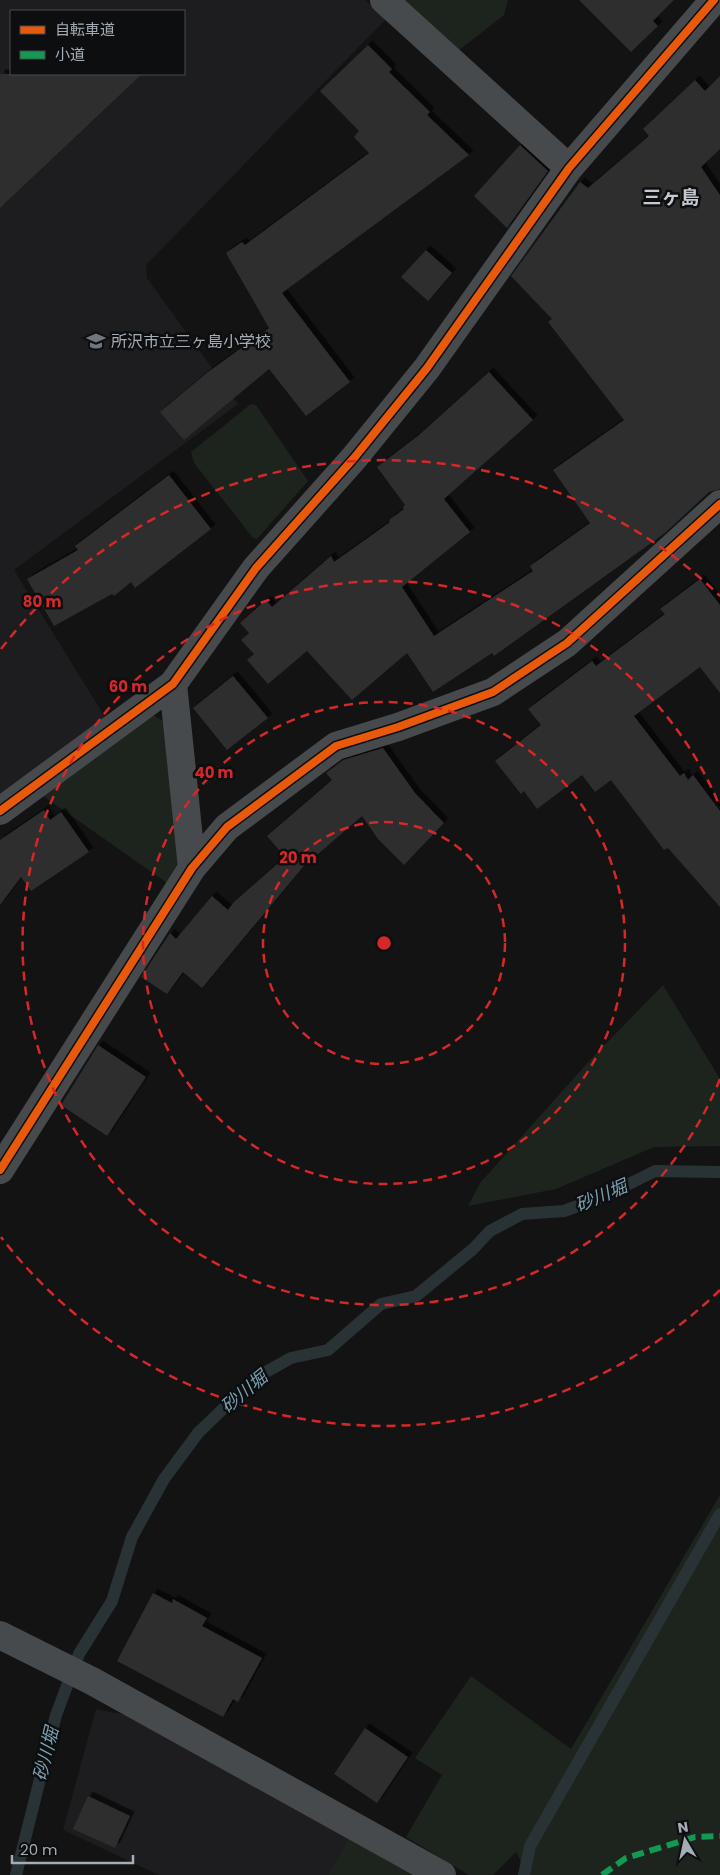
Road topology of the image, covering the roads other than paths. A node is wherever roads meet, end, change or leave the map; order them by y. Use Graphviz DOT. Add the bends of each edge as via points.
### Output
graph roads {
  1 [pos="384,0"];
  2 [pos="714,0"];
  3 [pos="569,168"];
  4 [pos="720,504"];
  5 [pos="174,684"];
  6 [pos="0,811"];
  7 [pos="192,868"];
  8 [pos="0,1170"];
  9 [pos="0,1635"];
  10 [pos="442,1875"];
  1 -- 3 [label="street"];
  2 -- 3 [label="street"];
  3 -- 5 [label="street" via="427,368 354,458 256,568"];
  4 -- 7 [label="street" via="567,644 493,692 336,746 227,827"];
  5 -- 6 [label="street"];
  5 -- 7 [label="street"];
  7 -- 8 [label="street"];
  9 -- 10 [label="street" via="92,1681"];
}
